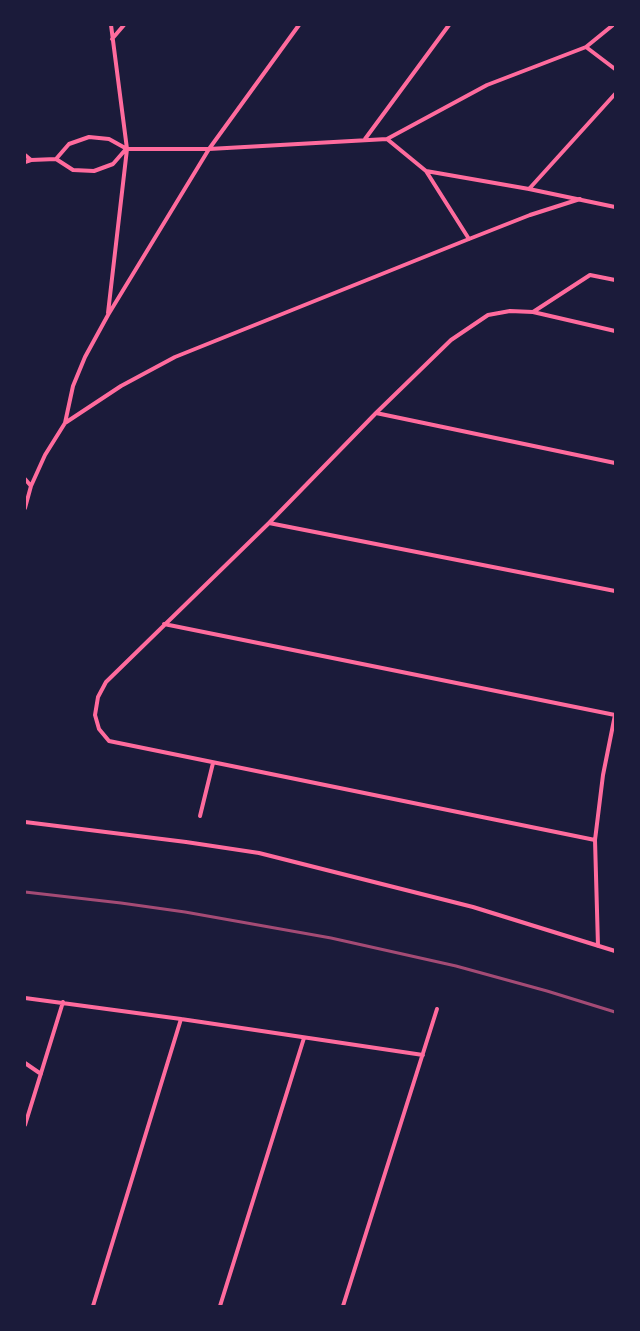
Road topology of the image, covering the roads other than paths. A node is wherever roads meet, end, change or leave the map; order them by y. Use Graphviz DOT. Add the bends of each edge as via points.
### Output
graph roads {
  1 [pos="111,25"];
  2 [pos="124,25"];
  3 [pos="299,25"];
  4 [pos="449,25"];
  5 [pos="613,25"];
  6 [pos="112,39"];
  7 [pos="586,48"];
  8 [pos="615,69"];
  9 [pos="615,94"];
  10 [pos="387,138"];
  11 [pos="365,139"];
  12 [pos="209,148"];
  13 [pos="127,149"];
  14 [pos="25,155"];
  15 [pos="56,159"];
  16 [pos="31,160"];
  17 [pos="25,162"];
  18 [pos="426,171"];
  19 [pos="529,189"];
  20 [pos="580,199"];
  21 [pos="615,207"];
  22 [pos="469,238"];
  23 [pos="615,280"];
  24 [pos="533,312"];
  25 [pos="108,315"];
  26 [pos="615,331"];
  27 [pos="376,412"];
  28 [pos="65,423"];
  29 [pos="615,463"];
  30 [pos="25,479"];
  31 [pos="31,486"];
  32 [pos="25,508"];
  33 [pos="269,523"];
  34 [pos="615,591"];
  35 [pos="164,624"];
  36 [pos="615,715"];
  37 [pos="213,763"];
  38 [pos="200,816"];
  39 [pos="25,822"];
  40 [pos="594,840"];
  41 [pos="598,946"];
  42 [pos="615,951"];
  43 [pos="25,998"];
  44 [pos="63,1002"];
  45 [pos="437,1009"];
  46 [pos="181,1019"];
  47 [pos="304,1038"];
  48 [pos="423,1055"];
  49 [pos="25,1063"];
  50 [pos="41,1074"];
  51 [pos="25,1125"];
  52 [pos="93,1306"];
  53 [pos="220,1306"];
  54 [pos="344,1306"];
  1 -- 6 [label="street"];
  2 -- 6 [label="street"];
  3 -- 12 [label="street"];
  4 -- 11 [label="street"];
  5 -- 7 [label="street"];
  6 -- 13 [label="street"];
  7 -- 8 [label="street"];
  7 -- 10 [label="street" via="487,85"];
  9 -- 19 [label="street"];
  10 -- 11 [label="street"];
  10 -- 18 [label="street"];
  11 -- 12 [label="street"];
  12 -- 13 [label="street"];
  12 -- 25 [label="street"];
  13 -- 15 [label="street" via="109,139 89,137 70,144"];
  13 -- 15 [label="street" via="113,164 94,171 73,170"];
  13 -- 25 [label="street"];
  14 -- 16 [label="street"];
  15 -- 16 [label="street"];
  16 -- 17 [label="street"];
  18 -- 19 [label="street"];
  18 -- 22 [label="street"];
  19 -- 20 [label="street"];
  20 -- 21 [label="street"];
  20 -- 22 [label="street"];
  22 -- 28 [label="street" via="175,357 122,386"];
  23 -- 24 [label="street" via="590,275"];
  24 -- 26 [label="street"];
  24 -- 27 [label="street" via="510,311 488,315 451,340"];
  25 -- 28 [label="street" via="85,357 73,386"];
  27 -- 29 [label="street"];
  27 -- 33 [label="street"];
  28 -- 31 [label="street" via="45,455"];
  30 -- 31 [label="street"];
  31 -- 32 [label="street"];
  33 -- 34 [label="street"];
  33 -- 35 [label="street"];
  35 -- 36 [label="street"];
  35 -- 37 [label="street" via="106,682 98,697 95,715 99,729 109,740"];
  36 -- 40 [label="street"];
  37 -- 38 [label="street"];
  37 -- 40 [label="street"];
  39 -- 41 [label="street" via="259,853 473,907"];
  40 -- 41 [label="street"];
  41 -- 42 [label="street"];
  43 -- 44 [label="street"];
  44 -- 46 [label="street"];
  44 -- 50 [label="street"];
  45 -- 48 [label="street"];
  46 -- 47 [label="street"];
  46 -- 52 [label="street"];
  47 -- 48 [label="street"];
  47 -- 53 [label="street"];
  48 -- 54 [label="street"];
  49 -- 50 [label="street"];
  50 -- 51 [label="street"];
}
